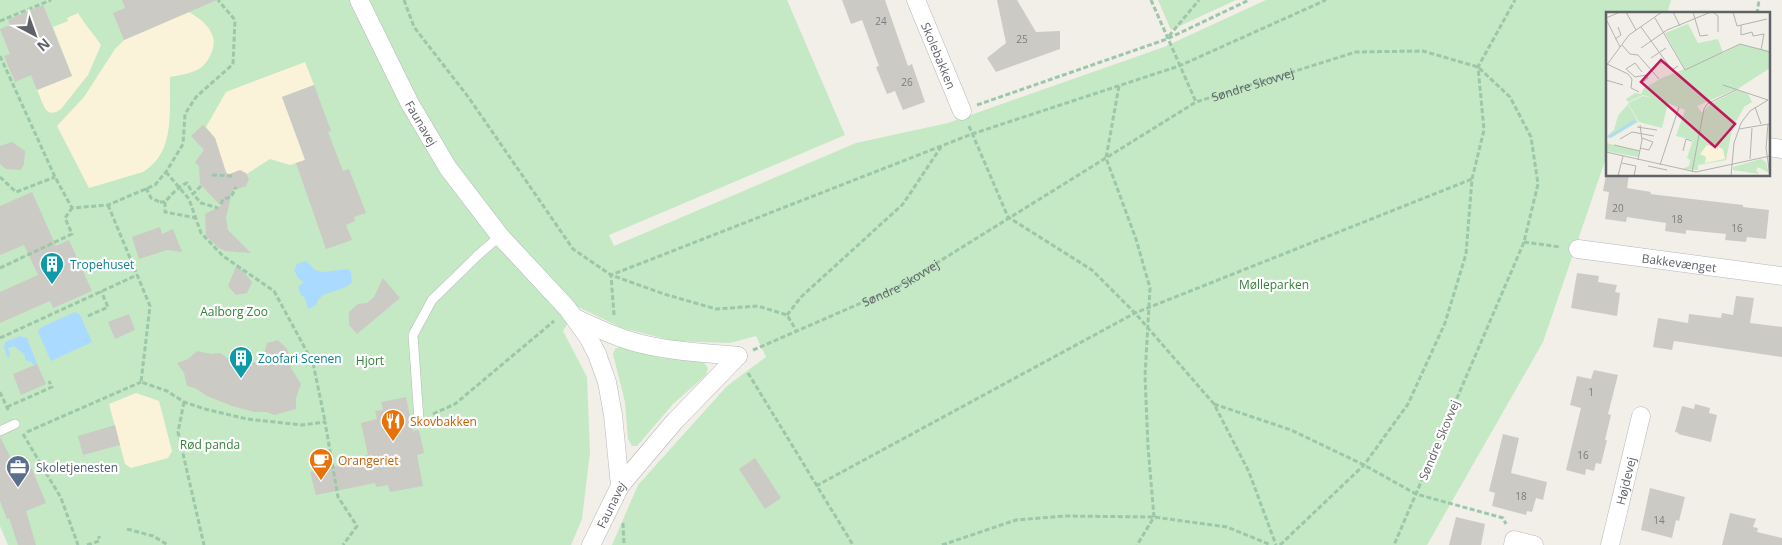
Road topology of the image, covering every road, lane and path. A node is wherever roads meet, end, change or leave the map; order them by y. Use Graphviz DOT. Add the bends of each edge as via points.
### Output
graph roads {
  1 [pos="51,0"];
  2 [pos="218,0"];
  3 [pos="359,0"];
  4 [pos="404,0"];
  5 [pos="916,0"];
  6 [pos="1150,0"];
  7 [pos="1199,0"];
  8 [pos="1249,0"];
  9 [pos="1326,0"];
  10 [pos="1515,0"];
  11 [pos="45,1"];
  12 [pos="0,21"];
  13 [pos="1167,39"];
  14 [pos="0,56"];
  15 [pos="1179,66"];
  16 [pos="1478,67"];
  17 [pos="1119,86"];
  18 [pos="1196,102"];
  19 [pos="962,111"];
  20 [pos="972,134"];
  21 [pos="941,146"];
  22 [pos="1106,158"];
  23 [pos="166,172"];
  24 [pos="212,175"];
  25 [pos="232,176"];
  26 [pos="0,177"];
  27 [pos="55,177"];
  28 [pos="1472,179"];
  29 [pos="2,181"];
  30 [pos="202,186"];
  31 [pos="236,187"];
  32 [pos="146,188"];
  33 [pos="193,194"];
  34 [pos="165,202"];
  35 [pos="221,204"];
  36 [pos="108,205"];
  37 [pos="72,208"];
  38 [pos="218,208"];
  39 [pos="196,218"];
  40 [pos="1008,218"];
  41 [pos="500,236"];
  42 [pos="1524,242"];
  43 [pos="1578,249"];
  44 [pos="0,268"];
  45 [pos="137,275"];
  46 [pos="611,275"];
  47 [pos="1782,276"];
  48 [pos="101,291"];
  49 [pos="1149,308"];
  50 [pos="1135,313"];
  51 [pos="572,314"];
  52 [pos="787,315"];
  53 [pos="88,316"];
  54 [pos="1147,327"];
  55 [pos="796,330"];
  56 [pos="616,336"];
  57 [pos="0,338"];
  58 [pos="738,356"];
  59 [pos="49,381"];
  60 [pos="141,382"];
  61 [pos="0,392"];
  62 [pos="184,402"];
  63 [pos="1214,404"];
  64 [pos="7,406"];
  65 [pos="1641,416"];
  66 [pos="419,420"];
  67 [pos="325,422"];
  68 [pos="15,424"];
  69 [pos="0,431"];
  70 [pos="23,434"];
  71 [pos="1364,465"];
  72 [pos="620,486"];
  73 [pos="816,486"];
  74 [pos="1416,494"];
  75 [pos="1154,517"];
  76 [pos="127,529"];
  77 [pos="99,536"];
  78 [pos="1514,543"];
  79 [pos="78,545"];
  80 [pos="87,545"];
  81 [pos="168,545"];
  82 [pos="204,545"];
  83 [pos="343,545"];
  84 [pos="591,545"];
  85 [pos="853,545"];
  86 [pos="942,545"];
  87 [pos="1137,545"];
  88 [pos="1271,545"];
  89 [pos="1278,545"];
  90 [pos="1394,545"];
  91 [pos="1534,545"];
  92 [pos="1610,545"];
  1 -- 11 [label="path"];
  2 -- 23 [label="path" via="235,20 232,64 196,97 185,114 183,144"];
  3 -- 41 [label="street, Faunavej" via="409,102 448,168"];
  4 -- 46 [label="path" via="414,27 469,98 573,249"];
  5 -- 19 [label="street, Skolebakken"];
  6 -- 13 [label="path"];
  7 -- 13 [label="path"];
  8 -- 13 [label="path"];
  9 -- 15 [label="path"];
  10 -- 16 [label="path"];
  11 -- 12 [label="path"];
  13 -- 15 [label="path"];
  13 -- 19 [label="path"];
  14 -- 27 [label="path"];
  15 -- 17 [label="path"];
  15 -- 18 [label="path"];
  16 -- 18 [label="path, Søndre Skovvej" via="1423,51 1356,52"];
  16 -- 28 [label="path" via="1484,130"];
  16 -- 42 [label="path, Søndre Skovvej" via="1510,97 1531,137 1538,184"];
  17 -- 20 [label="path"];
  17 -- 22 [label="path"];
  18 -- 22 [label="path, Søndre Skovvej"];
  19 -- 20 [label="path"];
  20 -- 21 [label="path"];
  20 -- 40 [label="path"];
  21 -- 46 [label="path"];
  21 -- 52 [label="path" via="903,204 801,297"];
  22 -- 40 [label="path, Søndre Skovvej"];
  22 -- 49 [label="path" via="1148,280"];
  23 -- 32 [label="path" via="155,185"];
  23 -- 39 [label="path" via="189,199"];
  24 -- 25 [label="path"];
  26 -- 29 [label="path"];
  27 -- 29 [label="path" via="16,192"];
  27 -- 37 [label="path"];
  28 -- 49 [label="path"];
  28 -- 71 [label="path" via="1466,254 1445,323 1408,404"];
  30 -- 33 [label="path"];
  31 -- 35 [label="path" via="231,197 223,199"];
  32 -- 34 [label="path" via="151,198"];
  32 -- 36 [label="path"];
  33 -- 34 [label="path, bridge" via="187,183"];
  33 -- 38 [label="path" via="201,203"];
  34 -- 39 [label="path" via="165,212"];
  36 -- 37 [label="path"];
  36 -- 45 [label="path"];
  37 -- 44 [label="path" via="65,218 72,234"];
  39 -- 67 [label="path" via="201,233 223,256 274,291 313,363"];
  40 -- 50 [label="path" via="1092,270"];
  40 -- 55 [label="path, Søndre Skovvej" via="898,287"];
  41 -- 51 [label="street, Faunavej"];
  41 -- 66 [label="lane" via="432,300 413,335"];
  42 -- 43 [label="path"];
  42 -- 74 [label="path, Søndre Skovvej"];
  43 -- 47 [label="street, Bakkevænget"];
  45 -- 48 [label="path"];
  45 -- 60 [label="path" via="150,306"];
  46 -- 52 [label="path" via="716,309 758,306"];
  46 -- 56 [label="path"];
  48 -- 53 [label="path" via="108,307"];
  48 -- 57 [label="path"];
  49 -- 50 [label="path"];
  49 -- 54 [label="path"];
  50 -- 54 [label="path"];
  50 -- 73 [label="path"];
  51 -- 56 [label="street, Faunavej"];
  51 -- 66 [label="path" via="456,404"];
  51 -- 72 [label="street, Faunavej" via="597,354 607,382"];
  52 -- 55 [label="path"];
  54 -- 63 [label="path"];
  54 -- 75 [label="path" via="1145,376"];
  55 -- 58 [label="path, Søndre Skovvej"];
  56 -- 58 [label="street, Faunavej" via="677,351"];
  58 -- 72 [label="street" via="674,422"];
  58 -- 73 [label="path"];
  59 -- 64 [label="path" via="52,387"];
  60 -- 62 [label="path" via="167,391"];
  60 -- 70 [label="path"];
  61 -- 64 [label="path"];
  62 -- 67 [label="path" via="247,419 302,425"];
  62 -- 82 [label="path" via="178,432"];
  63 -- 71 [label="path" via="1291,430"];
  63 -- 89 [label="path" via="1249,472"];
  64 -- 68 [label="path"];
  65 -- 92 [label="street, Højdevej"];
  67 -- 83 [label="path" via="338,497 357,526"];
  68 -- 69 [label="lane"];
  68 -- 70 [label="path"];
  70 -- 79 [label="path" via="61,498"];
  71 -- 74 [label="path"];
  71 -- 89 [label="path"];
  72 -- 84 [label="street, Faunavej"];
  73 -- 85 [label="path"];
  74 -- 78 [label="path" via="1503,518"];
  74 -- 90 [label="path, Søndre Skovvej"];
  75 -- 86 [label="path" via="1065,516 1016,520"];
  75 -- 87 [label="path"];
  75 -- 88 [label="path" via="1227,527"];
  76 -- 81 [label="path" via="153,536"];
  77 -- 80 [label="path" via="100,541"];
  78 -- 91 [label="street"];
}
